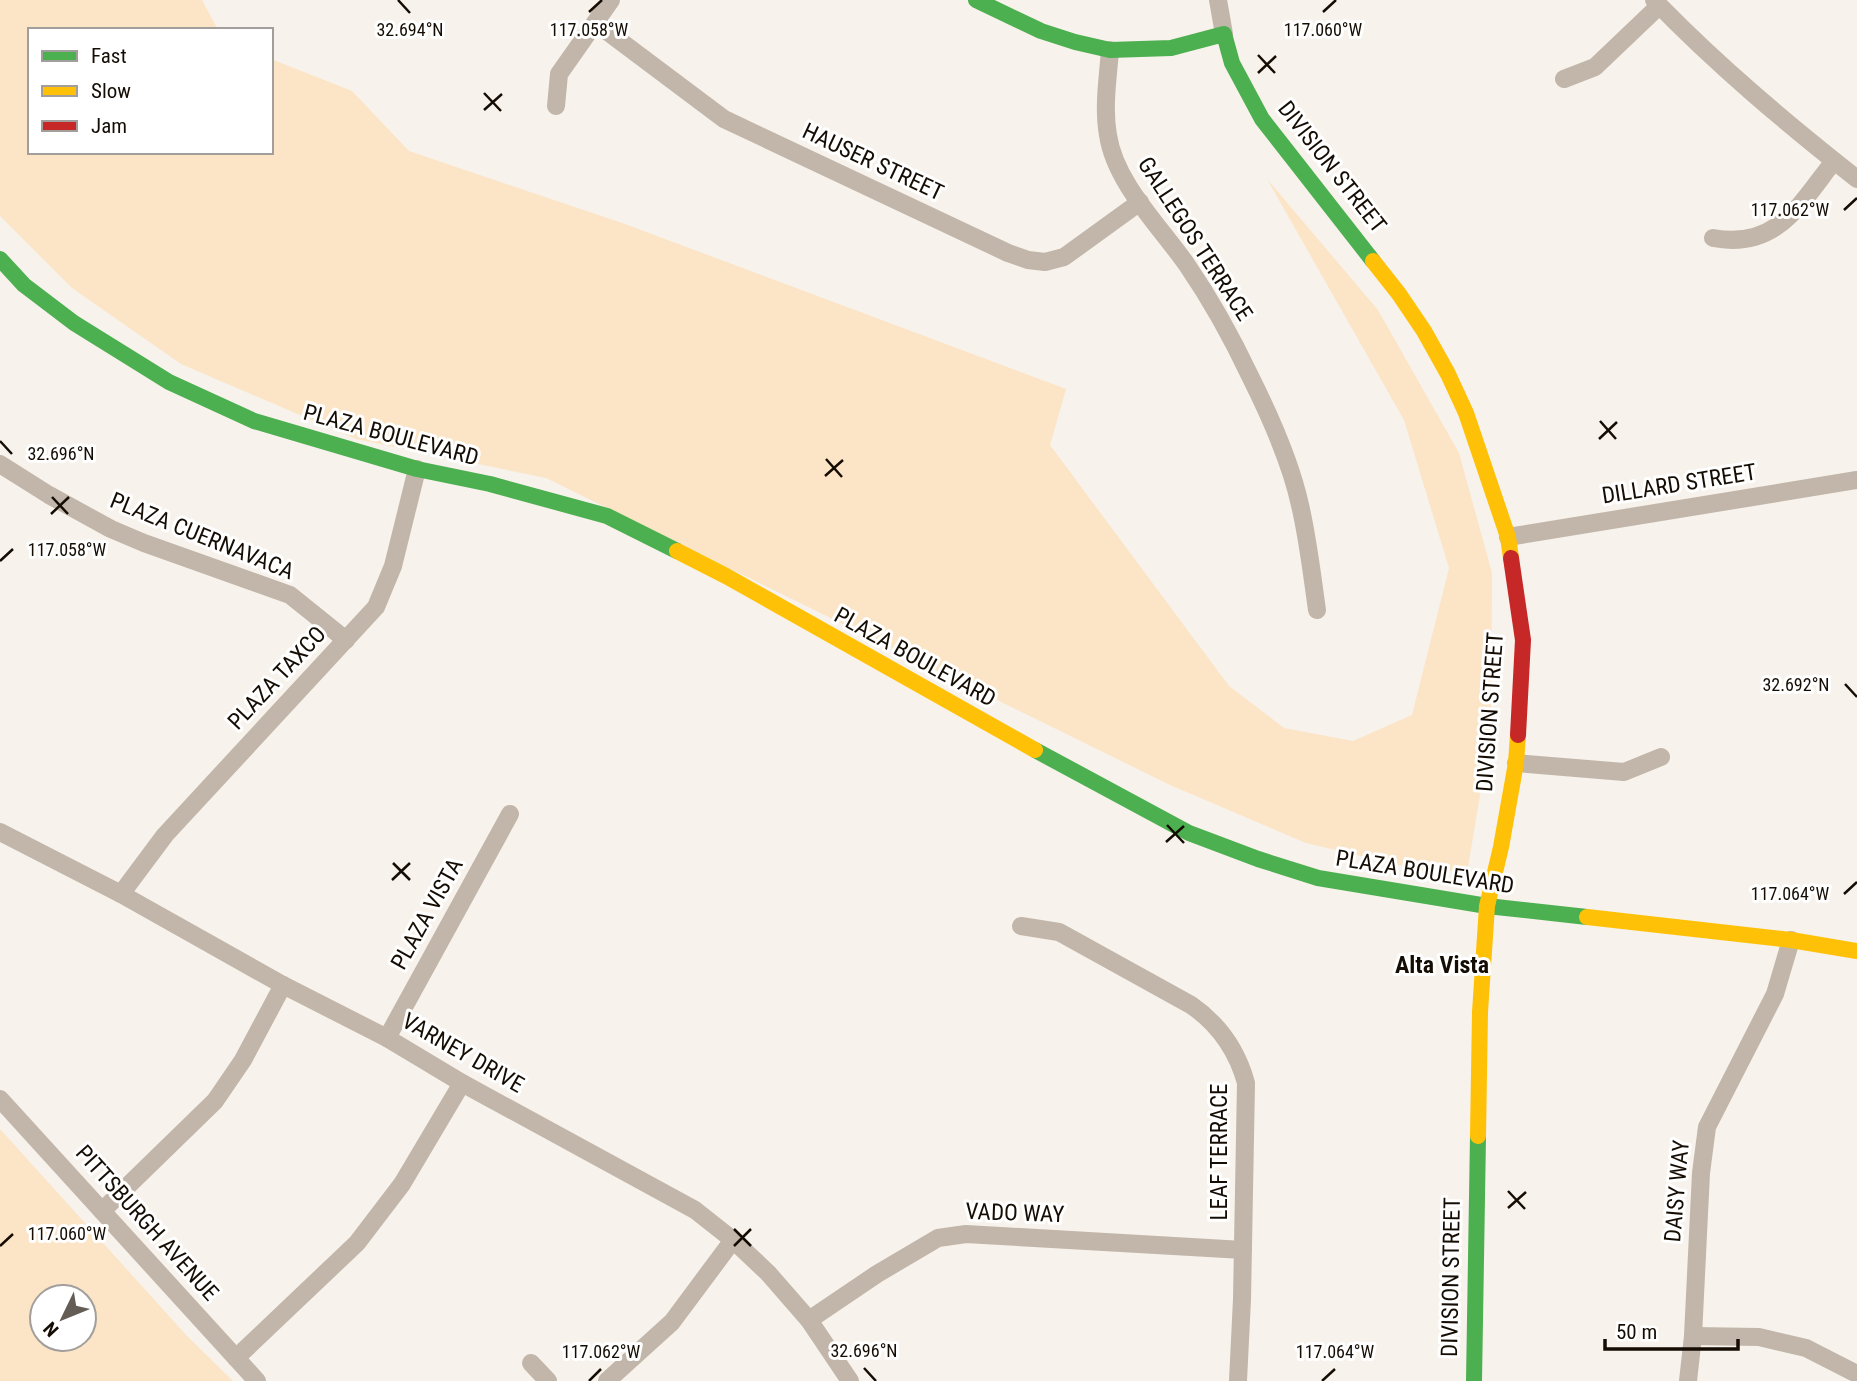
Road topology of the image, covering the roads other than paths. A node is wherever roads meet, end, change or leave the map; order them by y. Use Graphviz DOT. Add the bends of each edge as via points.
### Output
graph roads {
  1 [pos="611,0"];
  2 [pos="976,0"];
  3 [pos="1217,0"];
  4 [pos="1657,3"];
  5 [pos="596,23"];
  6 [pos="1224,34"];
  7 [pos="1110,50"];
  8 [pos="1564,79"];
  9 [pos="556,106"];
  10 [pos="1834,160"];
  11 [pos="1857,179"];
  12 [pos="1140,202"];
  13 [pos="1713,239"];
  14 [pos="0,259"];
  15 [pos="0,464"];
  16 [pos="416,469"];
  17 [pos="1857,480"];
  18 [pos="1508,537"];
  19 [pos="1317,610"];
  20 [pos="346,640"];
  21 [pos="1661,757"];
  22 [pos="1516,763"];
  23 [pos="510,814"];
  24 [pos="0,832"];
  25 [pos="121,894"];
  26 [pos="1487,906"];
  27 [pos="1021,926"];
  28 [pos="1791,940"];
  29 [pos="1857,951"];
  30 [pos="283,985"];
  31 [pos="387,1038"];
  32 [pos="462,1083"];
  33 [pos="0,1099"];
  34 [pos="102,1211"];
  35 [pos="733,1240"];
  36 [pos="1243,1251"];
  37 [pos="809,1320"];
  38 [pos="1693,1336"];
  39 [pos="236,1358"];
  40 [pos="531,1363"];
  41 [pos="1857,1374"];
  42 [pos="257,1381"];
  43 [pos="548,1381"];
  44 [pos="607,1381"];
  45 [pos="850,1381"];
  46 [pos="1238,1381"];
  47 [pos="1474,1381"];
  48 [pos="1688,1381"];
  1 -- 5 [label="street"];
  2 -- 7 [label="main road" via="1041,31"];
  3 -- 6 [label="street, DIVISION STREET"];
  4 -- 8 [label="street" via="1595,66"];
  4 -- 10 [label="street" via="1729,74"];
  5 -- 9 [label="street" via="559,74"];
  5 -- 12 [label="street, HAUSER STREET" via="724,119 1028,260 1064,257"];
  6 -- 7 [label="main road" via="1171,48"];
  6 -- 18 [label="main road, DIVISION STREET" via="1232,63 1262,119 1424,331 1466,413"];
  7 -- 12 [label="street, GALLEGOS TERRACE" via="1107,134 1114,157"];
  10 -- 11 [label="street"];
  10 -- 13 [label="street" via="1777,227 1753,238"];
  12 -- 19 [label="street, GALLEGOS TERRACE" via="1210,302 1269,419 1300,503"];
  14 -- 16 [label="main road, PLAZA BOULEVARD" via="24,285 74,323 169,382 254,421"];
  15 -- 20 [label="street, PLAZA CUERNAVACA" via="59,501 144,543 290,595"];
  16 -- 20 [label="street, PLAZA TAXCO" via="393,566 376,607"];
  16 -- 26 [label="main road, PLAZA BOULEVARD" via="607,516 726,576 1189,833 1318,878"];
  17 -- 18 [label="street, DILLARD STREET"];
  18 -- 22 [label="main road, DIVISION STREET" via="1523,640"];
  20 -- 25 [label="street, PLAZA TAXCO" via="165,835"];
  21 -- 22 [label="street" via="1625,772"];
  22 -- 26 [label="main road, DIVISION STREET"];
  23 -- 31 [label="street, PLAZA VISTA"];
  24 -- 25 [label="street, VARNEY DRIVE"];
  25 -- 30 [label="street, VARNEY DRIVE"];
  26 -- 28 [label="main road, PLAZA BOULEVARD"];
  26 -- 47 [label="main road, DIVISION STREET" via="1479,1012"];
  27 -- 36 [label="street, LEAF TERRACE" via="1059,932 1191,1005 1223,1033 1246,1083"];
  28 -- 29 [label="main road, PLAZA BOULEVARD"];
  28 -- 38 [label="street, DAISY WAY" via="1775,995 1707,1127"];
  30 -- 31 [label="street, VARNEY DRIVE"];
  30 -- 34 [label="street" via="215,1101"];
  31 -- 32 [label="street, VARNEY DRIVE"];
  32 -- 35 [label="street, VARNEY DRIVE" via="695,1210"];
  32 -- 39 [label="street" via="402,1184 357,1243"];
  33 -- 34 [label="street, PITTSBURGH AVENUE"];
  34 -- 39 [label="street, PITTSBURGH AVENUE"];
  35 -- 37 [label="street, VARNEY DRIVE"];
  35 -- 44 [label="street" via="672,1322"];
  36 -- 37 [label="street, VADO WAY" via="966,1234 938,1238"];
  36 -- 46 [label="street, LEAF TERRACE"];
  37 -- 45 [label="street, VARNEY DRIVE"];
  38 -- 41 [label="street" via="1759,1337 1794,1345"];
  38 -- 48 [label="street, DAISY WAY"];
  39 -- 42 [label="street, PITTSBURGH AVENUE"];
  40 -- 43 [label="street"];
}
